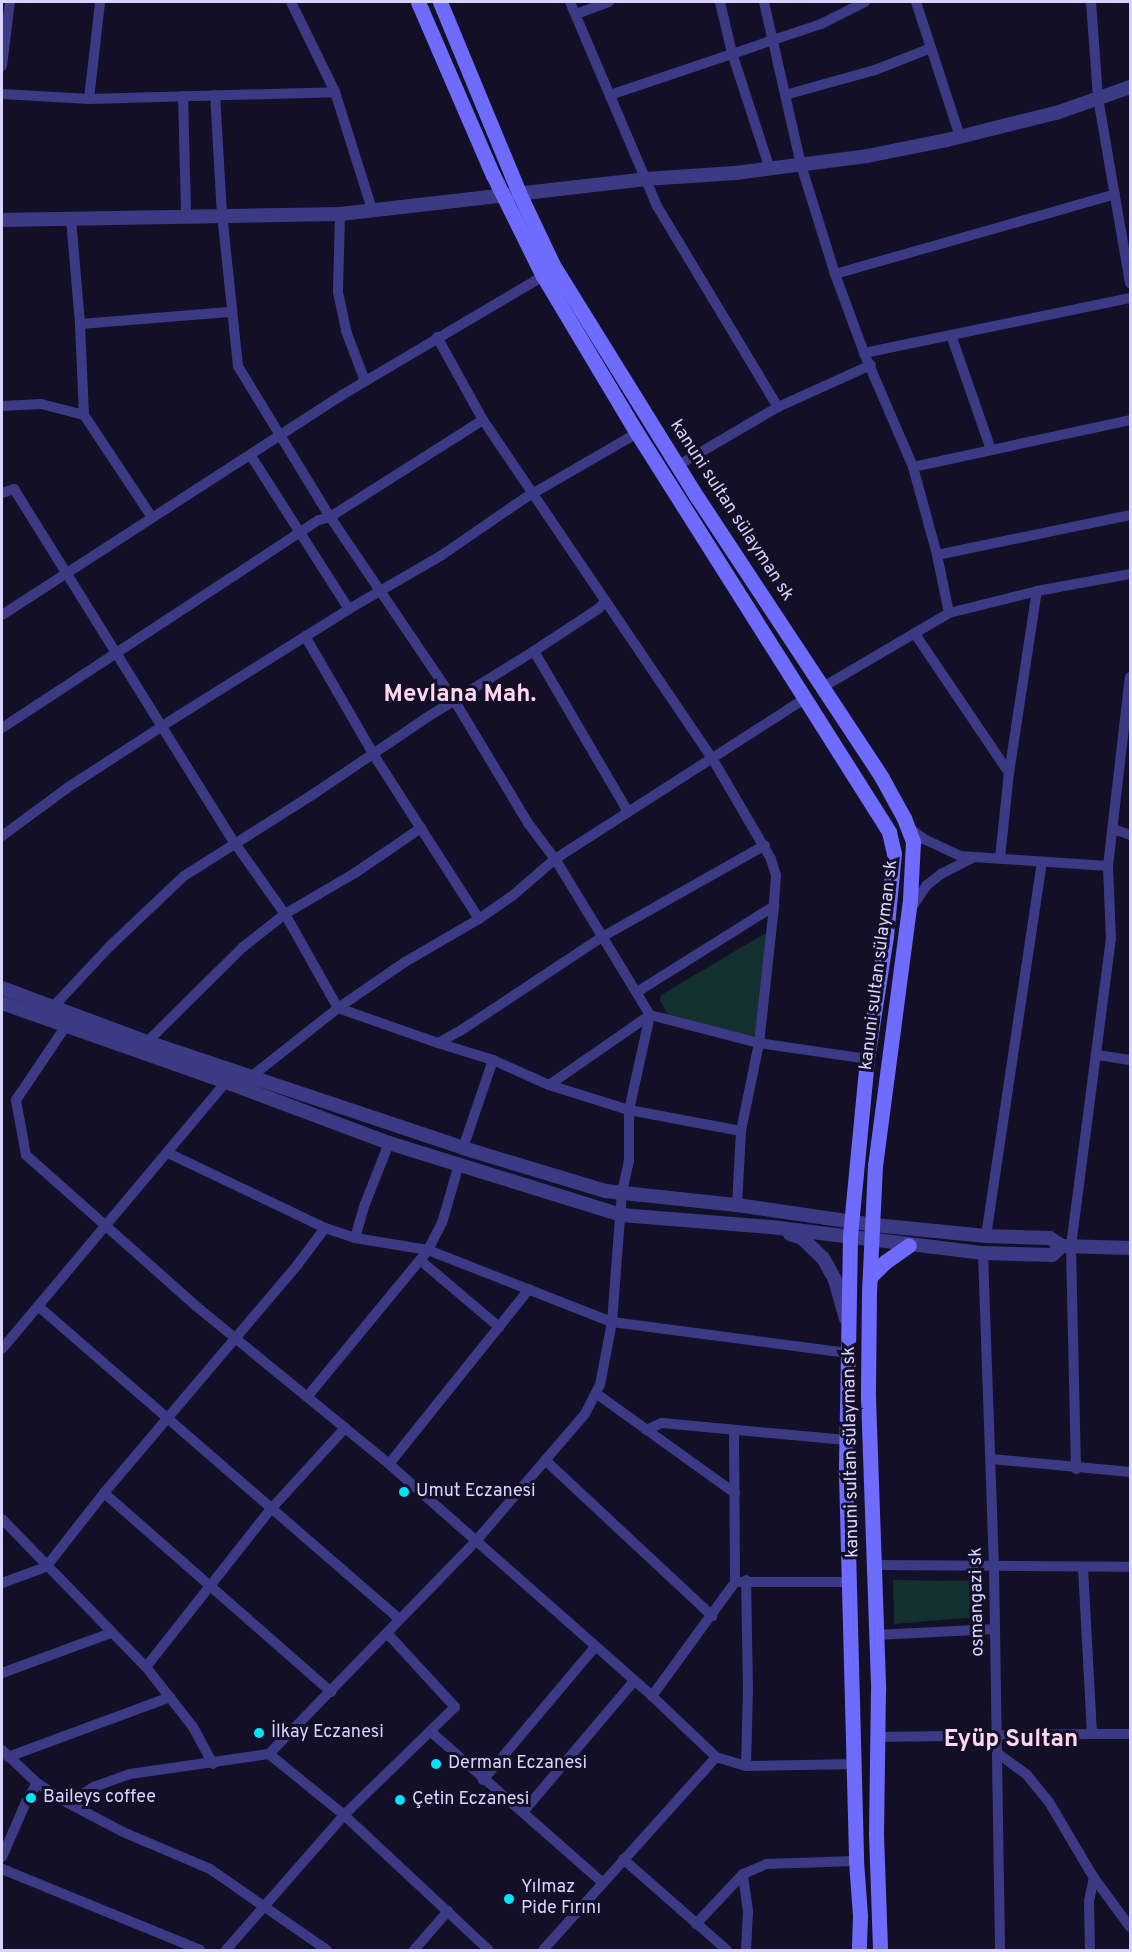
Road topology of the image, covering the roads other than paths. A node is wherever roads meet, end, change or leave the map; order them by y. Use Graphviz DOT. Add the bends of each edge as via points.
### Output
graph roads {
  1 [pos="10,2"];
  2 [pos="100,2"];
  3 [pos="291,2"];
  4 [pos="418,2"];
  5 [pos="440,2"];
  6 [pos="570,2"];
  7 [pos="609,2"];
  8 [pos="720,2"];
  9 [pos="764,2"];
  10 [pos="865,2"];
  11 [pos="916,2"];
  12 [pos="1091,2"];
  13 [pos="576,14"];
  14 [pos="772,40"];
  15 [pos="931,48"];
  16 [pos="732,53"];
  17 [pos="2,66"];
  18 [pos="1131,87"];
  19 [pos="335,92"];
  20 [pos="2,94"];
  21 [pos="215,95"];
  22 [pos="610,95"];
  23 [pos="785,95"];
  24 [pos="183,96"];
  25 [pos="1098,98"];
  26 [pos="89,99"];
  27 [pos="960,137"];
  28 [pos="801,165"];
  29 [pos="770,169"];
  30 [pos="646,179"];
  31 [pos="519,194"];
  32 [pos="1115,194"];
  33 [pos="502,196"];
  34 [pos="372,209"];
  35 [pos="186,214"];
  36 [pos="340,214"];
  37 [pos="222,215"];
  38 [pos="71,219"];
  39 [pos="2,220"];
  40 [pos="835,274"];
  41 [pos="543,276"];
  42 [pos="1131,283"];
  43 [pos="1131,298"];
  44 [pos="230,312"];
  45 [pos="80,324"];
  46 [pos="951,335"];
  47 [pos="437,337"];
  48 [pos="864,353"];
  49 [pos="871,365"];
  50 [pos="365,381"];
  51 [pos="2,406"];
  52 [pos="778,407"];
  53 [pos="84,415"];
  54 [pos="483,420"];
  55 [pos="1131,420"];
  56 [pos="637,433"];
  57 [pos="280,437"];
  58 [pos="991,450"];
  59 [pos="251,456"];
  60 [pos="677,465"];
  61 [pos="913,467"];
  62 [pos="2,493"];
  63 [pos="532,495"];
  64 [pos="1131,515"];
  65 [pos="152,516"];
  66 [pos="330,518"];
  67 [pos="300,534"];
  68 [pos="937,555"];
  69 [pos="67,572"];
  70 [pos="1131,574"];
  71 [pos="381,591"];
  72 [pos="1037,591"];
  73 [pos="604,602"];
  74 [pos="348,609"];
  75 [pos="949,613"];
  76 [pos="2,615"];
  77 [pos="915,634"];
  78 [pos="305,636"];
  79 [pos="534,651"];
  80 [pos="117,654"];
  81 [pos="1131,677"];
  82 [pos="823,687"];
  83 [pos="804,699"];
  84 [pos="454,700"];
  85 [pos="161,727"];
  86 [pos="2,728"];
  87 [pos="373,753"];
  88 [pos="712,758"];
  89 [pos="1009,773"];
  90 [pos="628,812"];
  91 [pos="908,826"];
  92 [pos="421,828"];
  93 [pos="1113,829"];
  94 [pos="1131,835"];
  95 [pos="2,836"];
  96 [pos="234,842"];
  97 [pos="765,845"];
  98 [pos="976,857"];
  99 [pos="1000,858"];
  100 [pos="555,859"];
  101 [pos="1042,862"];
  102 [pos="1108,866"];
  103 [pos="774,906"];
  104 [pos="285,914"];
  105 [pos="908,914"];
  106 [pos="480,919"];
  107 [pos="602,937"];
  108 [pos="2,988"];
  109 [pos="637,992"];
  110 [pos="2,1003"];
  111 [pos="52,1008"];
  112 [pos="338,1008"];
  113 [pos="650,1015"];
  114 [pos="70,1020"];
  115 [pos="147,1042"];
  116 [pos="438,1042"];
  117 [pos="759,1043"];
  118 [pos="1098,1055"];
  119 [pos="867,1059"];
  120 [pos="493,1060"];
  121 [pos="1131,1060"];
  122 [pos="252,1076"];
  123 [pos="231,1077"];
  124 [pos="549,1085"];
  125 [pos="629,1110"];
  126 [pos="741,1131"];
  127 [pos="389,1143"];
  128 [pos="464,1148"];
  129 [pos="168,1153"];
  130 [pos="459,1164"];
  131 [pos="622,1193"];
  132 [pos="737,1205"];
  133 [pos="621,1215"];
  134 [pos="107,1225"];
  135 [pos="771,1227"];
  136 [pos="325,1228"];
  137 [pos="851,1229"];
  138 [pos="874,1233"];
  139 [pos="986,1236"];
  140 [pos="355,1238"];
  141 [pos="909,1245"];
  142 [pos="1067,1246"];
  143 [pos="1131,1248"];
  144 [pos="428,1250"];
  145 [pos="983,1253"];
  146 [pos="420,1260"];
  147 [pos="870,1277"];
  148 [pos="529,1289"];
  149 [pos="38,1305"];
  150 [pos="612,1322"];
  151 [pos="499,1327"];
  152 [pos="848,1327"];
  153 [pos="234,1337"];
  154 [pos="2,1349"];
  155 [pos="848,1353"];
  156 [pos="597,1394"];
  157 [pos="307,1397"];
  158 [pos="167,1416"];
  159 [pos="345,1428"];
  160 [pos="646,1430"];
  161 [pos="734,1431"];
  162 [pos="846,1440"];
  163 [pos="991,1459"];
  164 [pos="545,1460"];
  165 [pos="389,1464"];
  166 [pos="1076,1469"];
  167 [pos="1131,1472"];
  168 [pos="104,1493"];
  169 [pos="735,1493"];
  170 [pos="271,1509"];
  171 [pos="2,1520"];
  172 [pos="476,1541"];
  173 [pos="874,1565"];
  174 [pos="994,1566"];
  175 [pos="46,1567"];
  176 [pos="1083,1567"];
  177 [pos="1131,1567"];
  178 [pos="740,1581"];
  179 [pos="850,1582"];
  180 [pos="2,1583"];
  181 [pos="210,1583"];
  182 [pos="712,1616"];
  183 [pos="399,1620"];
  184 [pos="995,1629"];
  185 [pos="111,1633"];
  186 [pos="387,1633"];
  187 [pos="876,1635"];
  188 [pos="595,1647"];
  189 [pos="146,1667"];
  190 [pos="2,1673"];
  191 [pos="634,1681"];
  192 [pos="331,1692"];
  193 [pos="652,1696"];
  194 [pos="170,1697"];
  195 [pos="430,1731"];
  196 [pos="996,1733"];
  197 [pos="1092,1734"];
  198 [pos="1131,1734"];
  199 [pos="877,1737"];
  200 [pos="997,1753"];
  201 [pos="5,1754"];
  202 [pos="269,1754"];
  203 [pos="717,1757"];
  204 [pos="213,1764"];
  205 [pos="855,1764"];
  206 [pos="746,1766"];
  207 [pos="483,1780"];
  208 [pos="37,1783"];
  209 [pos="68,1803"];
  210 [pos="523,1812"];
  211 [pos="344,1815"];
  212 [pos="2,1857"];
  213 [pos="623,1859"];
  214 [pos="856,1860"];
  215 [pos="2,1869"];
  216 [pos="743,1874"];
  217 [pos="1094,1878"];
  218 [pos="603,1883"];
  219 [pos="263,1905"];
  220 [pos="448,1911"];
  221 [pos="696,1924"];
  222 [pos="1131,1927"];
  223 [pos="200,1950"];
  224 [pos="226,1950"];
  225 [pos="327,1950"];
  226 [pos="414,1950"];
  227 [pos="489,1950"];
  228 [pos="543,1950"];
  229 [pos="727,1950"];
  230 [pos="746,1950"];
  231 [pos="859,1950"];
  232 [pos="880,1950"];
  233 [pos="1000,1950"];
  234 [pos="1090,1950"];
  1 -- 17 [label="street"];
  2 -- 26 [label="street"];
  3 -- 19 [label="street"];
  4 -- 33 [label="main road"];
  5 -- 31 [label="main road, kanuni sultan sülayman sk"];
  6 -- 13 [label="street"];
  7 -- 13 [label="street"];
  8 -- 16 [label="street"];
  9 -- 14 [label="street"];
  10 -- 14 [label="street" via="821,24"];
  11 -- 15 [label="street"];
  12 -- 25 [label="street"];
  13 -- 22 [label="street"];
  14 -- 16 [label="street"];
  14 -- 23 [label="street"];
  15 -- 23 [label="street" via="875,70"];
  15 -- 27 [label="street"];
  16 -- 22 [label="street"];
  16 -- 29 [label="street"];
  18 -- 25 [label="street"];
  19 -- 21 [label="street"];
  19 -- 34 [label="street"];
  20 -- 26 [label="street"];
  21 -- 24 [label="street"];
  21 -- 37 [label="street"];
  22 -- 30 [label="street"];
  23 -- 28 [label="street"];
  24 -- 26 [label="street"];
  24 -- 35 [label="street"];
  25 -- 27 [label="street"];
  25 -- 32 [label="street"];
  27 -- 28 [label="street"];
  28 -- 29 [label="street"];
  28 -- 40 [label="street"];
  29 -- 30 [label="street"];
  30 -- 31 [label="street"];
  30 -- 52 [label="street" via="657,206"];
  31 -- 33 [label="street"];
  31 -- 60 [label="main road, kanuni sultan sülayman sk" via="553,265"];
  32 -- 40 [label="street"];
  32 -- 42 [label="street"];
  33 -- 34 [label="street"];
  33 -- 41 [label="main road"];
  34 -- 36 [label="street"];
  35 -- 37 [label="street"];
  35 -- 38 [label="street"];
  36 -- 37 [label="street"];
  36 -- 50 [label="street" via="338,292 346,332"];
  37 -- 44 [label="street"];
  38 -- 39 [label="street"];
  38 -- 45 [label="street"];
  40 -- 48 [label="street"];
  41 -- 47 [label="street"];
  41 -- 56 [label="main road"];
  43 -- 46 [label="street"];
  44 -- 45 [label="street"];
  44 -- 57 [label="street" via="238,366"];
  45 -- 53 [label="street"];
  46 -- 48 [label="street"];
  46 -- 58 [label="street"];
  47 -- 50 [label="street"];
  47 -- 54 [label="street"];
  48 -- 49 [label="street"];
  49 -- 52 [label="street"];
  49 -- 61 [label="street"];
  50 -- 57 [label="street"];
  51 -- 53 [label="street" via="41,404"];
  52 -- 60 [label="street"];
  53 -- 65 [label="street"];
  54 -- 63 [label="street"];
  54 -- 66 [label="street"];
  55 -- 58 [label="street"];
  56 -- 63 [label="street"];
  56 -- 83 [label="main road"];
  57 -- 59 [label="street"];
  57 -- 66 [label="street"];
  58 -- 61 [label="street"];
  59 -- 65 [label="street"];
  59 -- 67 [label="street"];
  60 -- 82 [label="main road, kanuni sultan sülayman sk"];
  61 -- 68 [label="street"];
  62 -- 69 [label="street" via="14,489"];
  63 -- 71 [label="street"];
  63 -- 73 [label="street"];
  64 -- 68 [label="street"];
  65 -- 69 [label="street"];
  66 -- 67 [label="street" via="319,520"];
  66 -- 71 [label="street"];
  67 -- 74 [label="street"];
  67 -- 80 [label="street"];
  68 -- 75 [label="street"];
  69 -- 76 [label="street"];
  69 -- 80 [label="street"];
  70 -- 72 [label="street"];
  71 -- 74 [label="street"];
  71 -- 84 [label="street"];
  72 -- 75 [label="street"];
  72 -- 89 [label="street"];
  73 -- 79 [label="street"];
  73 -- 88 [label="street"];
  74 -- 78 [label="street"];
  75 -- 77 [label="street"];
  77 -- 82 [label="street"];
  77 -- 89 [label="street"];
  78 -- 85 [label="street"];
  78 -- 87 [label="street"];
  79 -- 84 [label="street"];
  79 -- 90 [label="street"];
  80 -- 85 [label="street"];
  80 -- 86 [label="street"];
  81 -- 93 [label="street"];
  82 -- 91 [label="main road, kanuni sultan sülayman sk"];
  83 -- 88 [label="street"];
  83 -- 119 [label="main road" via="881,815 894,853"];
  84 -- 87 [label="street"];
  84 -- 100 [label="street" via="528,823"];
  85 -- 95 [label="street"];
  85 -- 96 [label="street"];
  87 -- 92 [label="street"];
  87 -- 96 [label="street"];
  88 -- 90 [label="street"];
  88 -- 97 [label="street"];
  89 -- 99 [label="street"];
  90 -- 100 [label="street"];
  91 -- 98 [label="street" via="946,851"];
  91 -- 105 [label="main road, kanuni sultan sülayman sk" via="913,842"];
  92 -- 104 [label="street" via="356,873"];
  92 -- 106 [label="street"];
  93 -- 94 [label="street"];
  93 -- 102 [label="street"];
  96 -- 104 [label="street"];
  96 -- 111 [label="street" via="184,876"];
  97 -- 103 [label="street" via="776,875"];
  97 -- 107 [label="street"];
  98 -- 99 [label="street"];
  98 -- 105 [label="street" via="927,885"];
  99 -- 101 [label="street"];
  100 -- 106 [label="street"];
  100 -- 107 [label="street"];
  101 -- 102 [label="street"];
  101 -- 139 [label="street"];
  102 -- 118 [label="street" via="1111,939"];
  103 -- 109 [label="street"];
  103 -- 117 [label="street"];
  104 -- 112 [label="street"];
  104 -- 115 [label="street" via="243,947"];
  105 -- 138 [label="main road, kanuni sultan sülayman sk" via="875,1166"];
  106 -- 112 [label="street" via="405,962"];
  107 -- 109 [label="street"];
  107 -- 116 [label="street"];
  108 -- 111 [label="street"];
  109 -- 113 [label="street"];
  110 -- 114 [label="street"];
  111 -- 114 [label="street"];
  112 -- 116 [label="street"];
  112 -- 122 [label="street"];
  113 -- 117 [label="street"];
  113 -- 124 [label="street"];
  113 -- 125 [label="street"];
  114 -- 115 [label="street"];
  114 -- 123 [label="street"];
  114 -- 134 [label="street" via="16,1100 26,1155"];
  115 -- 123 [label="street"];
  116 -- 120 [label="street"];
  117 -- 119 [label="street"];
  117 -- 126 [label="street"];
  118 -- 121 [label="street"];
  118 -- 142 [label="street"];
  119 -- 137 [label="main road"];
  120 -- 124 [label="street"];
  120 -- 128 [label="street"];
  122 -- 123 [label="street"];
  122 -- 128 [label="street"];
  123 -- 127 [label="street"];
  123 -- 129 [label="street"];
  124 -- 125 [label="street"];
  125 -- 126 [label="street"];
  125 -- 131 [label="street" via="629,1161"];
  126 -- 132 [label="street"];
  127 -- 130 [label="street"];
  127 -- 140 [label="street"];
  128 -- 131 [label="street" via="604,1191"];
  129 -- 134 [label="street"];
  129 -- 136 [label="street"];
  130 -- 133 [label="street"];
  130 -- 144 [label="street" via="442,1223"];
  131 -- 132 [label="street"];
  131 -- 133 [label="street"];
  132 -- 137 [label="street"];
  133 -- 135 [label="street"];
  133 -- 150 [label="street"];
  134 -- 149 [label="street"];
  134 -- 153 [label="street"];
  135 -- 137 [label="street"];
  135 -- 152 [label="street" via="801,1238 823,1258 835,1280"];
  136 -- 140 [label="street"];
  136 -- 153 [label="street"];
  137 -- 138 [label="street"];
  137 -- 152 [label="main road"];
  138 -- 139 [label="street"];
  138 -- 141 [label="street"];
  138 -- 147 [label="main road, kanuni sultan sülayman sk"];
  139 -- 142 [label="street" via="1050,1238"];
  140 -- 144 [label="street"];
  141 -- 145 [label="street"];
  141 -- 147 [label="main road"];
  142 -- 143 [label="street"];
  142 -- 145 [label="street" via="1052,1255"];
  142 -- 166 [label="street"];
  144 -- 146 [label="street"];
  144 -- 148 [label="street"];
  145 -- 163 [label="street, osmangazi sk"];
  146 -- 151 [label="street"];
  146 -- 157 [label="street"];
  147 -- 173 [label="main road, kanuni sultan sülayman sk" via="868,1397"];
  148 -- 150 [label="street"];
  148 -- 151 [label="street"];
  149 -- 154 [label="street"];
  149 -- 158 [label="street"];
  150 -- 155 [label="street"];
  150 -- 156 [label="street"];
  151 -- 165 [label="street"];
  152 -- 155 [label="main road"];
  153 -- 157 [label="street"];
  153 -- 158 [label="street"];
  155 -- 162 [label="main road"];
  156 -- 160 [label="street"];
  156 -- 164 [label="street"];
  157 -- 159 [label="street"];
  158 -- 168 [label="street"];
  158 -- 170 [label="street"];
  159 -- 165 [label="street"];
  159 -- 170 [label="street"];
  160 -- 161 [label="street" via="662,1423"];
  160 -- 169 [label="street"];
  161 -- 162 [label="street"];
  161 -- 169 [label="street"];
  162 -- 179 [label="main road"];
  163 -- 166 [label="street"];
  163 -- 174 [label="street, osmangazi sk"];
  164 -- 172 [label="street"];
  164 -- 182 [label="street"];
  165 -- 172 [label="street"];
  166 -- 167 [label="street"];
  168 -- 175 [label="street"];
  168 -- 181 [label="street"];
  169 -- 178 [label="street"];
  170 -- 181 [label="street"];
  170 -- 183 [label="street"];
  171 -- 175 [label="street"];
  172 -- 183 [label="street"];
  172 -- 188 [label="street"];
  173 -- 174 [label="street"];
  173 -- 187 [label="main road, kanuni sultan sülayman sk"];
  174 -- 176 [label="street"];
  174 -- 184 [label="street, osmangazi sk"];
  175 -- 180 [label="street"];
  175 -- 185 [label="street"];
  176 -- 177 [label="street"];
  176 -- 197 [label="street"];
  178 -- 179 [label="street"];
  178 -- 182 [label="street"];
  178 -- 206 [label="street" via="748,1690"];
  179 -- 205 [label="main road"];
  181 -- 189 [label="street"];
  181 -- 192 [label="street"];
  182 -- 193 [label="street"];
  183 -- 186 [label="street"];
  184 -- 187 [label="street"];
  184 -- 196 [label="street, osmangazi sk"];
  185 -- 189 [label="street"];
  185 -- 190 [label="street"];
  186 -- 192 [label="street"];
  186 -- 195 [label="street" via="455,1707"];
  187 -- 199 [label="main road, kanuni sultan sülayman sk"];
  188 -- 191 [label="street"];
  188 -- 207 [label="street"];
  189 -- 194 [label="street"];
  191 -- 193 [label="street"];
  191 -- 210 [label="street"];
  192 -- 202 [label="street"];
  193 -- 203 [label="street"];
  194 -- 201 [label="street"];
  194 -- 204 [label="street" via="193,1727"];
  195 -- 207 [label="street"];
  195 -- 211 [label="street"];
  196 -- 197 [label="street"];
  196 -- 199 [label="street"];
  196 -- 200 [label="street, osmangazi sk"];
  197 -- 198 [label="street"];
  199 -- 232 [label="main road, kanuni sultan sülayman sk"];
  200 -- 217 [label="street" via="1027,1775 1049,1802"];
  200 -- 233 [label="street, osmangazi sk"];
  201 -- 208 [label="street"];
  202 -- 204 [label="street"];
  202 -- 211 [label="street"];
  203 -- 206 [label="street"];
  203 -- 213 [label="street"];
  204 -- 209 [label="street" via="130,1774 94,1787"];
  205 -- 206 [label="street"];
  205 -- 214 [label="main road"];
  207 -- 210 [label="street"];
  208 -- 209 [label="street"];
  208 -- 212 [label="street"];
  209 -- 219 [label="street" via="123,1832 210,1869"];
  210 -- 218 [label="street"];
  211 -- 219 [label="street"];
  211 -- 220 [label="street"];
  213 -- 218 [label="street"];
  213 -- 221 [label="street"];
  214 -- 216 [label="street" via="766,1864"];
  214 -- 231 [label="main road"];
  215 -- 223 [label="street"];
  216 -- 221 [label="street"];
  216 -- 230 [label="street" via="748,1911"];
  217 -- 222 [label="street"];
  217 -- 234 [label="street" via="1089,1900"];
  218 -- 228 [label="street"];
  219 -- 224 [label="street"];
  219 -- 225 [label="street"];
  220 -- 226 [label="street"];
  220 -- 227 [label="street"];
  221 -- 229 [label="street"];
}
